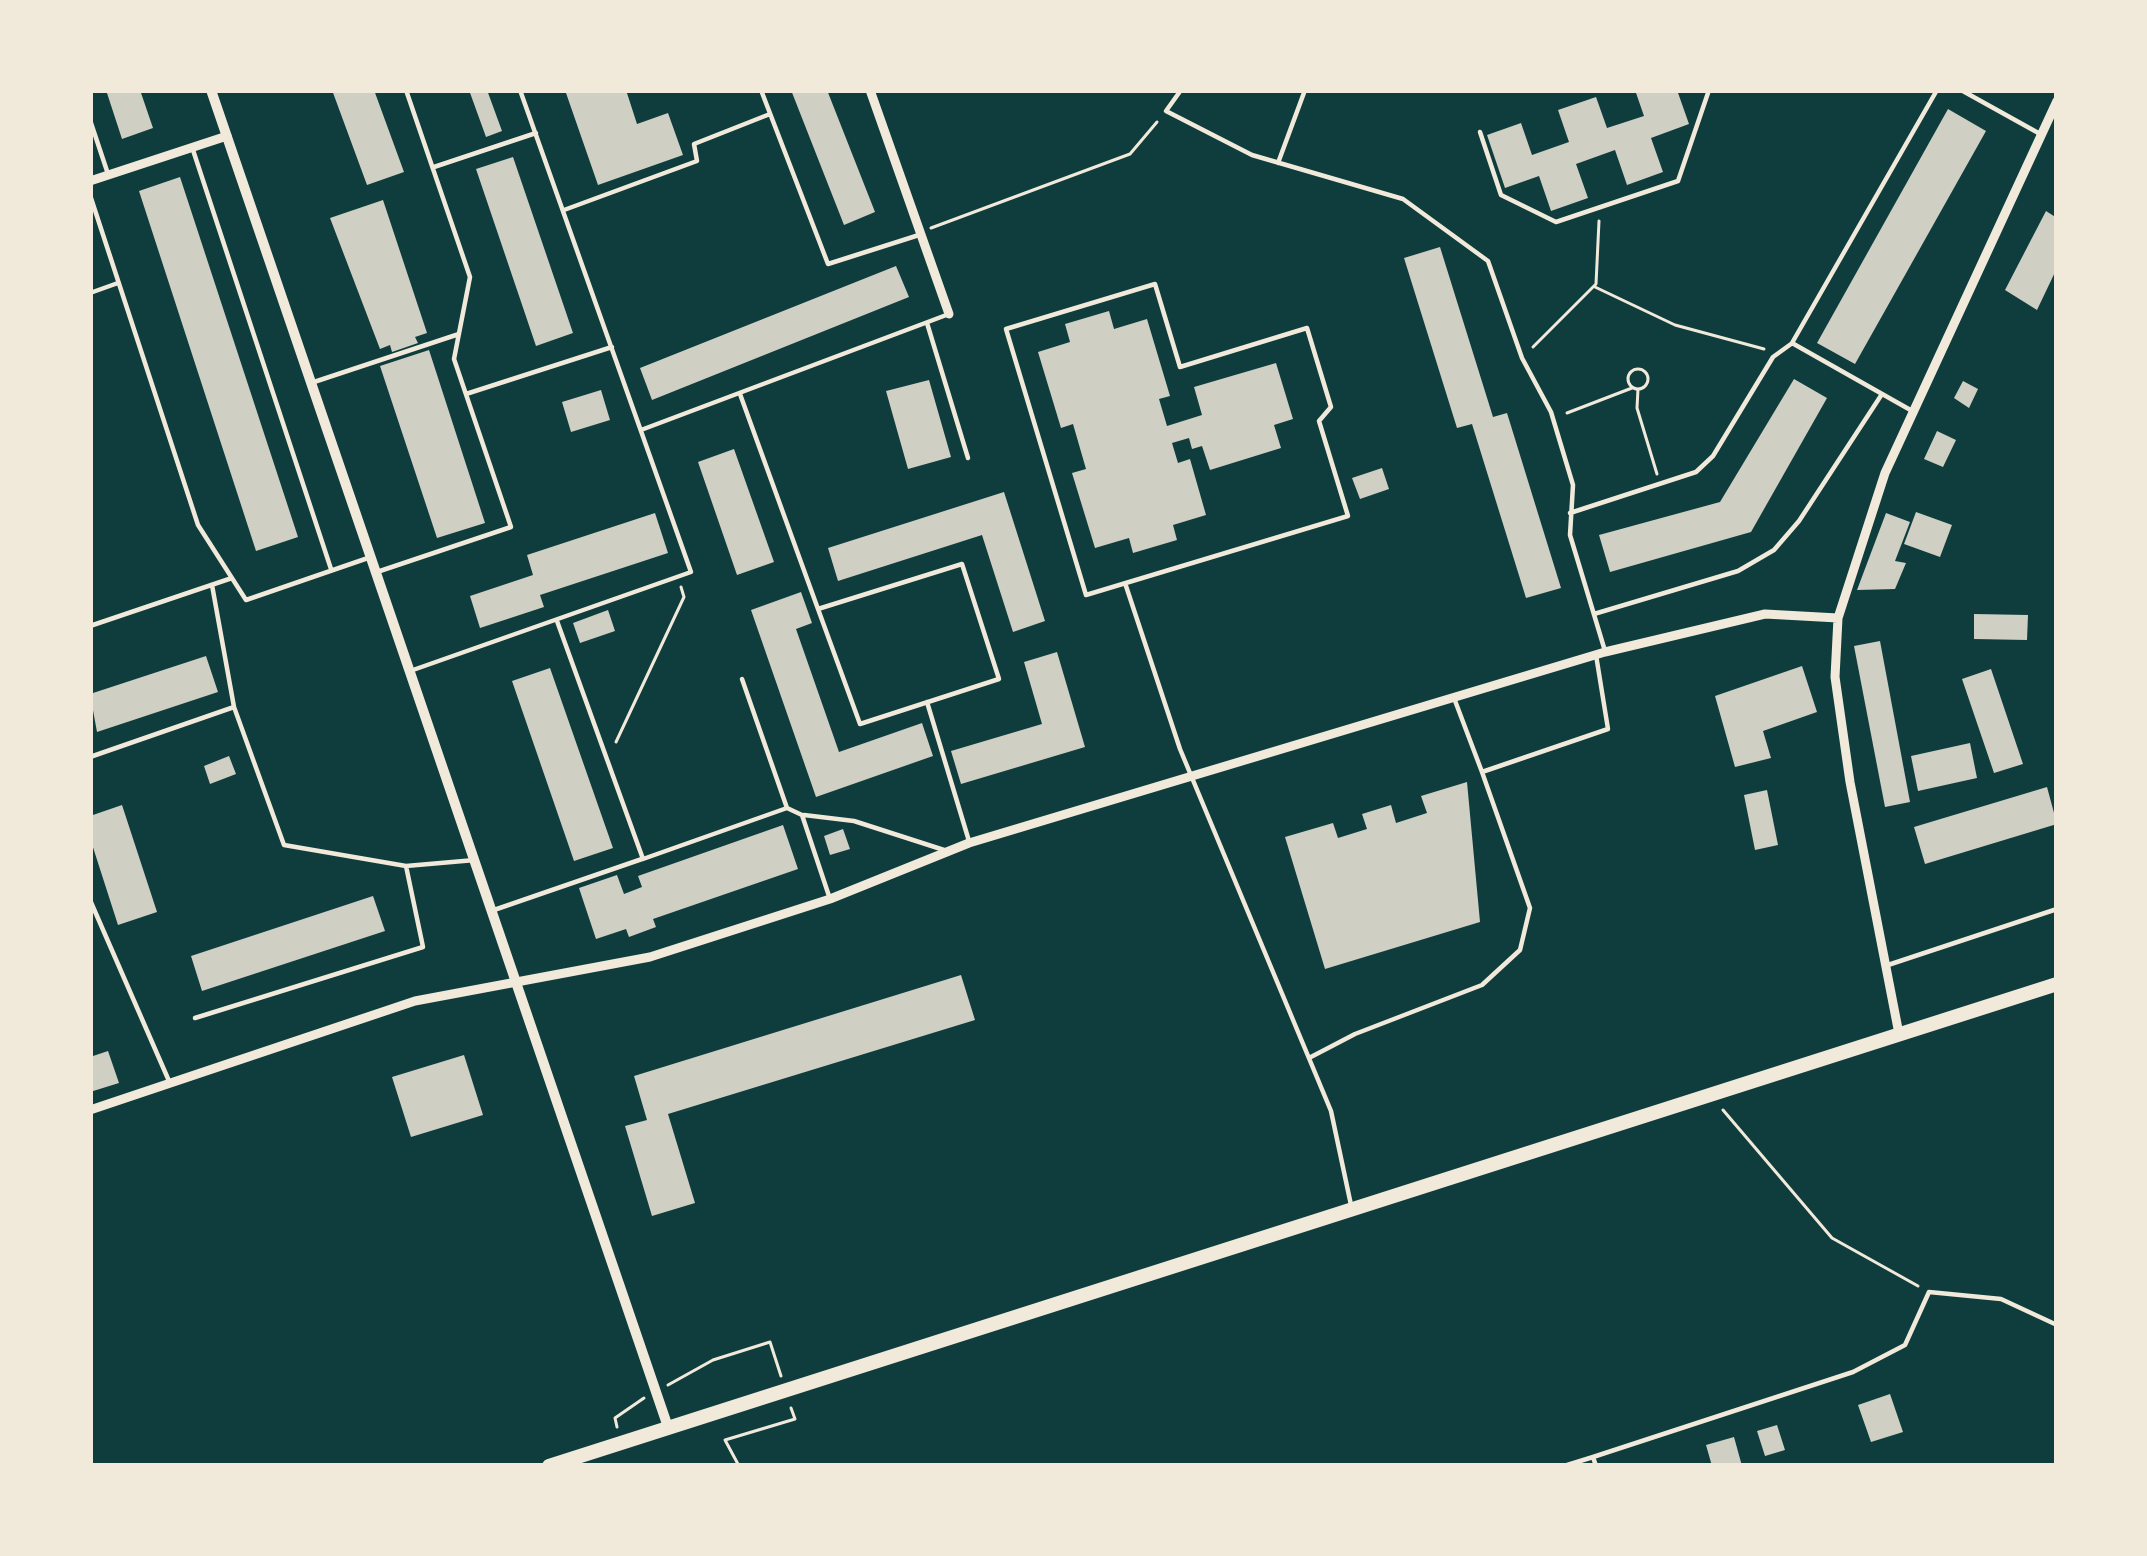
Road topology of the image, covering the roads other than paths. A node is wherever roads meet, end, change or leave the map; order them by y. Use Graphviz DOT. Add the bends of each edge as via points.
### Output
graph roads {
  1 [pos="211,90"];
  2 [pos="406,90"];
  3 [pos="520,90"];
  4 [pos="761,90"];
  5 [pos="870,90"];
  6 [pos="1181,90"];
  7 [pos="1305,90"];
  8 [pos="1709,90"];
  9 [pos="1937,90"];
  10 [pos="1961,90"];
  11 [pos="2057,101"];
  12 [pos="770,114"];
  13 [pos="90,119"];
  14 [pos="1480,132"];
  15 [pos="536,133"];
  16 [pos="2042,135"];
  17 [pos="227,136"];
  18 [pos="191,147"];
  19 [pos="1278,163"];
  20 [pos="433,167"];
  21 [pos="109,175"];
  22 [pos="90,181"];
  23 [pos="90,195"];
  24 [pos="564,210"];
  25 [pos="919,235"];
  26 [pos="118,283"];
  27 [pos="90,293"];
  28 [pos="949,314"];
  29 [pos="927,323"];
  30 [pos="459,334"];
  31 [pos="1792,343"];
  32 [pos="612,347"];
  33 [pos="311,383"];
  34 [pos="466,394"];
  35 [pos="740,394"];
  36 [pos="1882,394"];
  37 [pos="1915,412"];
  38 [pos="641,430"];
  39 [pos="968,458"];
  40 [pos="1570,513"];
  41 [pos="371,557"];
  42 [pos="332,571"];
  43 [pos="377,572"];
  44 [pos="232,578"];
  45 [pos="1125,584"];
  46 [pos="212,586"];
  47 [pos="818,609"];
  48 [pos="1594,614"];
  49 [pos="1838,618"];
  50 [pos="556,619"];
  51 [pos="90,626"];
  52 [pos="1601,654"];
  53 [pos="413,670"];
  54 [pos="742,679"];
  55 [pos="1454,698"];
  56 [pos="927,702"];
  57 [pos="234,707"];
  58 [pos="90,757"];
  59 [pos="1482,772"];
  60 [pos="1194,776"];
  61 [pos="787,808"];
  62 [pos="802,815"];
  63 [pos="969,843"];
  64 [pos="949,851"];
  65 [pos="643,859"];
  66 [pos="476,860"];
  67 [pos="406,866"];
  68 [pos="830,899"];
  69 [pos="90,900"];
  70 [pos="2057,909"];
  71 [pos="494,910"];
  72 [pos="1888,965"];
  73 [pos="518,982"];
  74 [pos="2057,983"];
  75 [pos="195,1018"];
  76 [pos="1899,1034"];
  77 [pos="1310,1058"];
  78 [pos="169,1081"];
  79 [pos="90,1110"];
  80 [pos="1352,1210"];
  81 [pos="2057,1325"];
  82 [pos="668,1427"];
  83 [pos="1593,1457"];
  84 [pos="549,1466"];
  85 [pos="1564,1466"];
  86 [pos="1596,1466"];
  1 -- 17 [label="street"];
  2 -- 20 [label="lane"];
  3 -- 15 [label="lane"];
  4 -- 12 [label="lane"];
  5 -- 25 [label="street"];
  6 -- 19 [label="lane" via="1166,112"];
  7 -- 19 [label="lane"];
  8 -- 14 [label="lane" via="1678,181 1556,222 1501,195"];
  9 -- 31 [label="lane"];
  10 -- 16 [label="lane"];
  11 -- 16 [label="street"];
  12 -- 24 [label="lane" via="694,144 697,160"];
  12 -- 25 [label="lane" via="828,265"];
  13 -- 21 [label="lane"];
  15 -- 20 [label="lane"];
  15 -- 24 [label="lane"];
  16 -- 37 [label="street"];
  17 -- 18 [label="street"];
  17 -- 33 [label="street"];
  18 -- 21 [label="street"];
  18 -- 42 [label="lane"];
  19 -- 40 [label="lane" via="1403,199 1481,254 1553,418 1574,485"];
  20 -- 30 [label="lane" via="470,277"];
  21 -- 22 [label="street"];
  23 -- 26 [label="lane"];
  24 -- 32 [label="lane"];
  25 -- 28 [label="street"];
  26 -- 27 [label="lane"];
  26 -- 44 [label="lane" via="198,525"];
  28 -- 29 [label="lane"];
  29 -- 35 [label="lane"];
  29 -- 39 [label="lane"];
  30 -- 33 [label="lane"];
  30 -- 34 [label="lane" via="454,359"];
  31 -- 36 [label="lane"];
  31 -- 40 [label="lane" via="1777,352 1706,464"];
  32 -- 34 [label="lane"];
  32 -- 38 [label="lane"];
  33 -- 41 [label="street"];
  34 -- 43 [label="lane" via="511,527"];
  35 -- 38 [label="lane"];
  35 -- 47 [label="lane"];
  36 -- 37 [label="lane"];
  36 -- 48 [label="lane" via="1774,550 1738,571"];
  37 -- 49 [label="street" via="1885,473"];
  38 -- 50 [label="lane" via="691,572"];
  40 -- 48 [label="lane"];
  41 -- 42 [label="lane"];
  41 -- 43 [label="street"];
  42 -- 44 [label="lane" via="246,599"];
  43 -- 53 [label="street"];
  44 -- 46 [label="lane"];
  45 -- 45 [label="lane" via="1348,516 1319,421 1331,407 1307,328 1180,367 1155,284 1006,329 1086,595"];
  45 -- 60 [label="lane"];
  46 -- 51 [label="lane"];
  46 -- 57 [label="lane"];
  47 -- 56 [label="lane" via="860,724"];
  47 -- 56 [label="lane" via="962,564 999,679"];
  48 -- 52 [label="lane"];
  49 -- 52 [label="street" via="1765,614"];
  49 -- 72 [label="street" via="1835,677 1850,782"];
  50 -- 53 [label="lane"];
  50 -- 65 [label="lane"];
  52 -- 55 [label="street"];
  52 -- 59 [label="lane" via="1608,729"];
  53 -- 66 [label="street"];
  54 -- 61 [label="lane"];
  55 -- 59 [label="lane"];
  55 -- 60 [label="street"];
  56 -- 63 [label="lane"];
  57 -- 58 [label="lane"];
  57 -- 67 [label="lane" via="284,844"];
  59 -- 77 [label="lane" via="1530,908 1520,950 1482,985"];
  60 -- 63 [label="street"];
  60 -- 77 [label="lane"];
  61 -- 62 [label="lane"];
  61 -- 65 [label="lane"];
  62 -- 64 [label="lane" via="854,821"];
  62 -- 68 [label="lane"];
  63 -- 64 [label="street"];
  64 -- 68 [label="street"];
  65 -- 71 [label="lane"];
  66 -- 67 [label="lane"];
  66 -- 71 [label="street"];
  67 -- 75 [label="lane" via="422,947"];
  68 -- 73 [label="street" via="650,957"];
  69 -- 78 [label="lane"];
  70 -- 72 [label="lane"];
  71 -- 73 [label="street"];
  72 -- 76 [label="street"];
  73 -- 78 [label="street" via="415,1000"];
  73 -- 82 [label="street"];
  74 -- 76 [label="main road"];
  76 -- 80 [label="main road"];
  77 -- 80 [label="lane"];
  78 -- 79 [label="street"];
  80 -- 82 [label="main road"];
  81 -- 83 [label="lane" via="2001,1299 1929,1292 1905,1345 1853,1372"];
  82 -- 84 [label="main road"];
  83 -- 85 [label="lane"];
  83 -- 86 [label="lane"];
}
